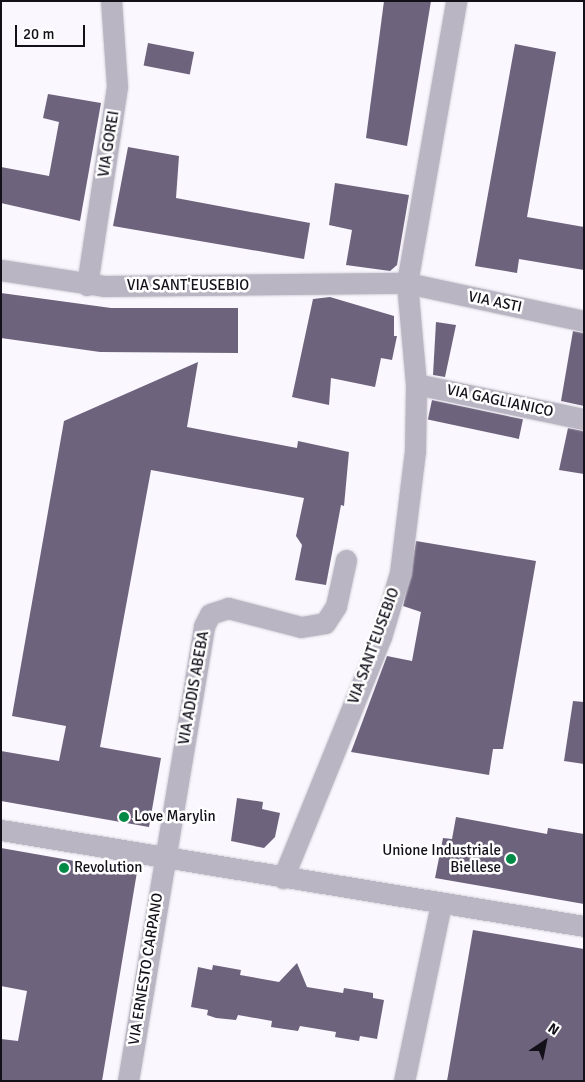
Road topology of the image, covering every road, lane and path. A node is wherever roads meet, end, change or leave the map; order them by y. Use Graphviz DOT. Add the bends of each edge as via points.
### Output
graph roads {
  1 [pos="112,1"];
  2 [pos="456,1"];
  3 [pos="1,270"];
  4 [pos="407,283"];
  5 [pos="87,285"];
  6 [pos="584,321"];
  7 [pos="416,384"];
  8 [pos="584,419"];
  9 [pos="346,560"];
  10 [pos="1,830"];
  11 [pos="164,858"];
  12 [pos="283,878"];
  13 [pos="441,904"];
  14 [pos="584,926"];
  15 [pos="128,1081"];
  16 [pos="404,1081"];
  1 -- 5 [label="street, VIA GOREI" via="118,86"];
  2 -- 4 [label="street, VIA SANT'EUSEBIO"];
  3 -- 5 [label="street, VIA SANT'EUSEBIO"];
  4 -- 5 [label="street, VIA SANT'EUSEBIO"];
  4 -- 6 [label="street, VIA ASTI"];
  4 -- 7 [label="street, VIA SANT'EUSEBIO"];
  7 -- 8 [label="street, VIA GAGLIANICO"];
  7 -- 12 [label="street, VIA SANT'EUSEBIO" via="415,451 400,573 381,637"];
  9 -- 11 [label="street, VIA ADDIS ABEBA" via="336,606 325,623 301,627 228,608 210,614 204,626"];
  10 -- 11 [label="street"];
  11 -- 12 [label="street"];
  11 -- 15 [label="street, VIA ERNESTO CARPANO"];
  12 -- 13 [label="street"];
  13 -- 14 [label="street"];
  13 -- 16 [label="street"];
}
